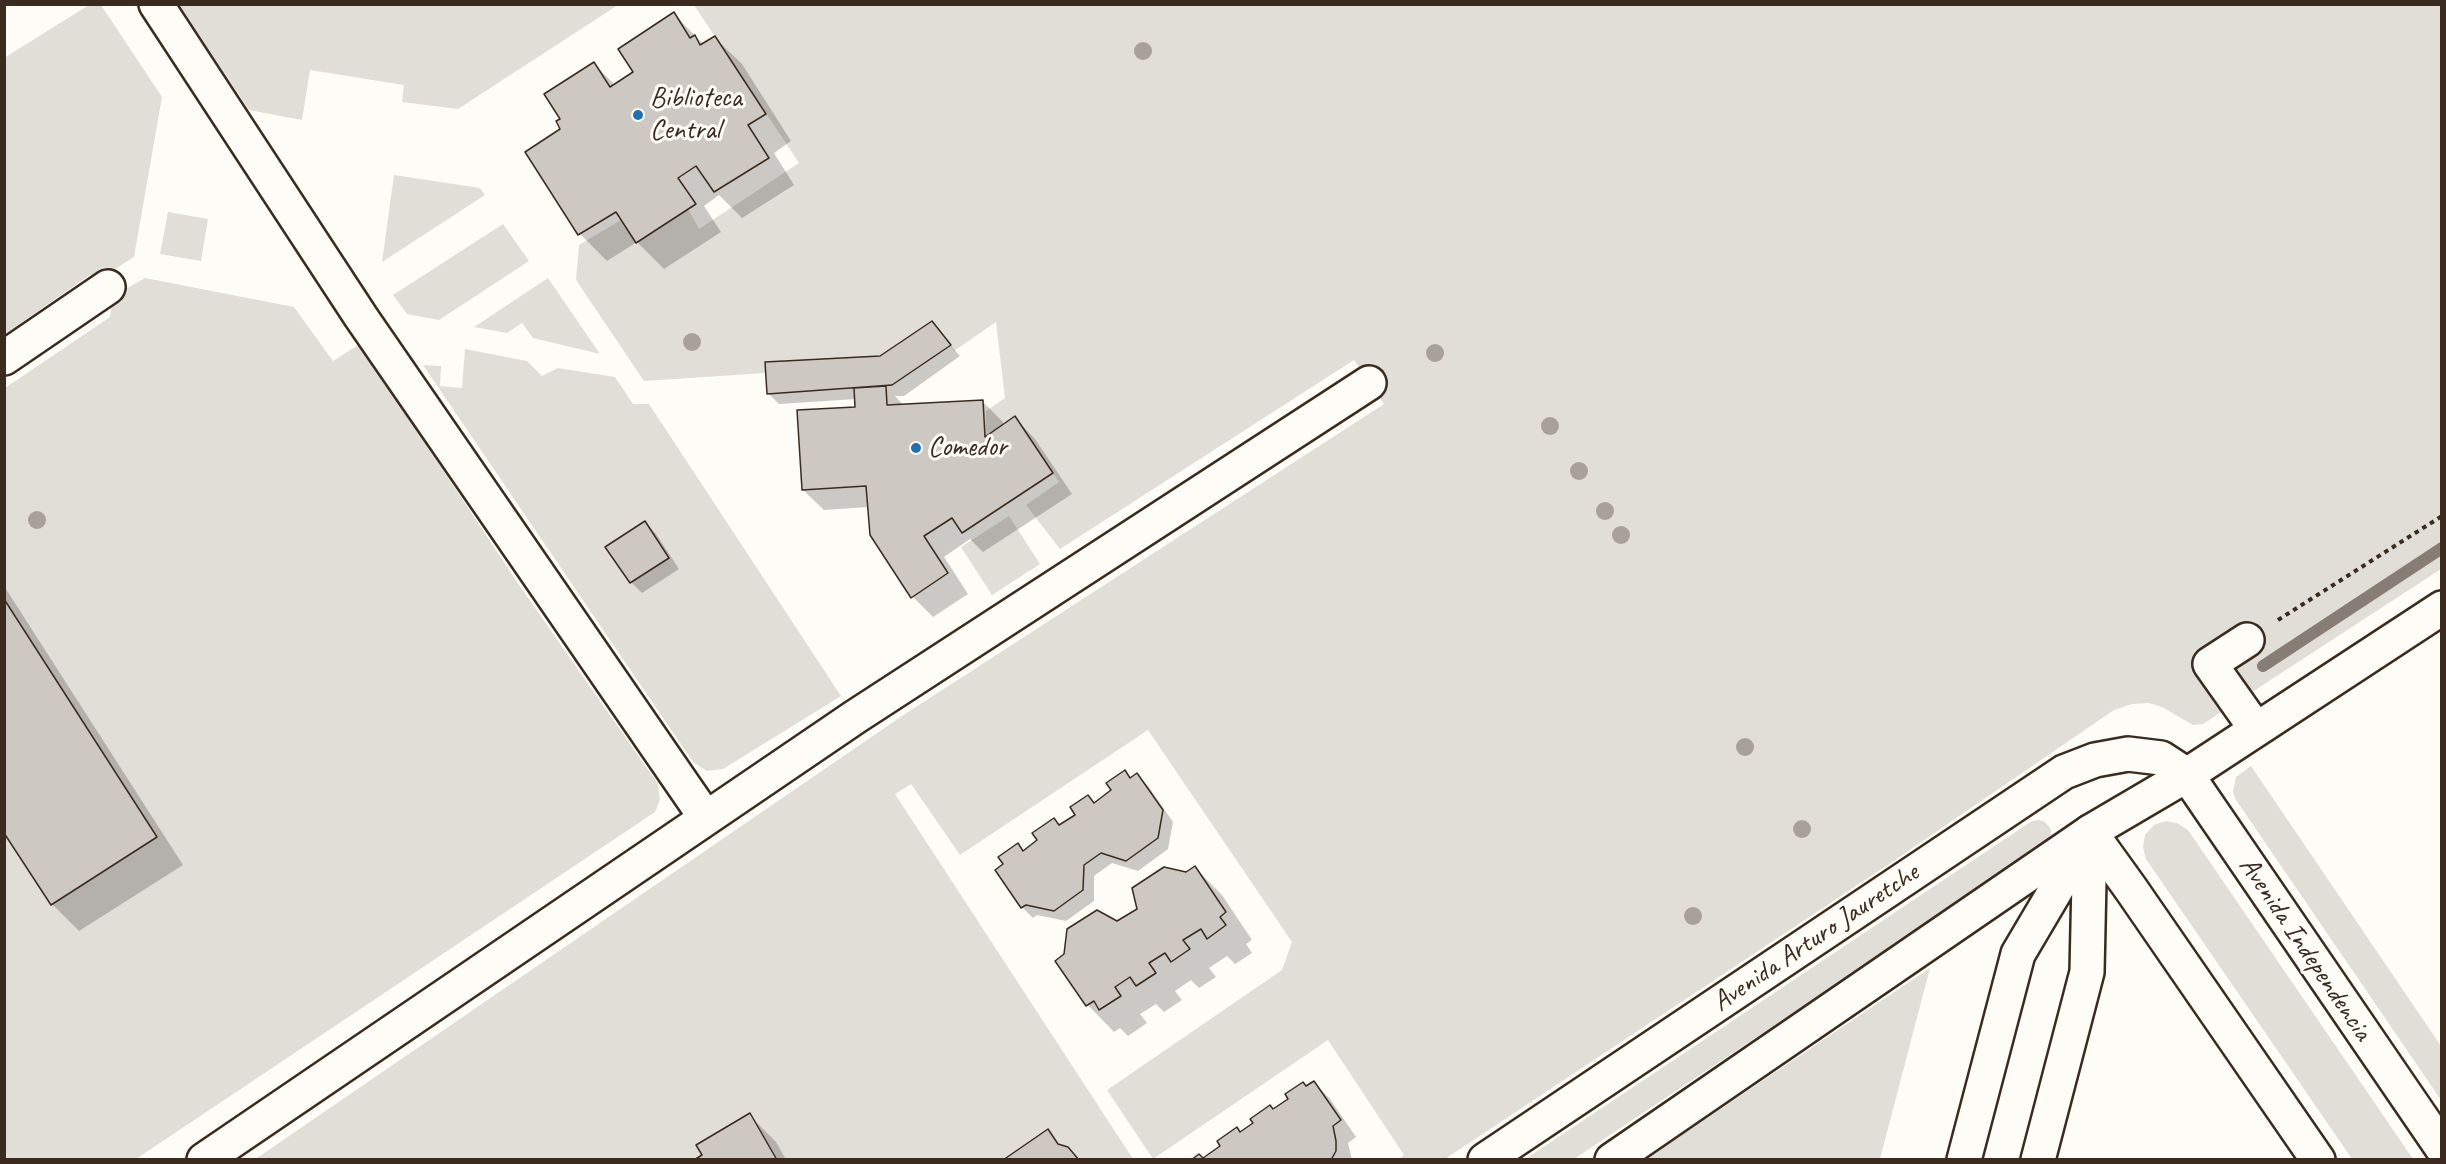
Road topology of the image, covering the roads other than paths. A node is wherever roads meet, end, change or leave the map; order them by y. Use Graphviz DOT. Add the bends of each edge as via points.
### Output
graph roads {
  1 [pos="156,4"];
  2 [pos="108,287"];
  3 [pos="4,358"];
  4 [pos="1369,382"];
  5 [pos="2442,608"];
  6 [pos="2247,640"];
  7 [pos="2256,729"];
  8 [pos="2174,767"];
  9 [pos="706,818"];
  10 [pos="2090,832"];
  11 [pos="2442,1148"];
  12 [pos="204,1160"];
  13 [pos="1485,1160"];
  14 [pos="1612,1160"];
  15 [pos="1964,1160"];
  16 [pos="2038,1160"];
  17 [pos="2318,1160"];
  1 -- 9 [label="main road" via="361,317"];
  2 -- 3 [label="main road"];
  4 -- 9 [label="main road"];
  5 -- 7 [label="main road"];
  6 -- 7 [label="main road" via="2210,664"];
  7 -- 8 [label="main road"];
  8 -- 10 [label="main road"];
  8 -- 11 [label="main road, Avenida Independencia"];
  8 -- 13 [label="main road, Avenida Arturo Jauretche" via="2128,754 2064,772"];
  9 -- 12 [label="main road"];
  10 -- 14 [label="main road"];
  10 -- 15 [label="main road" via="2018,954"];
  10 -- 16 [label="main road" via="2087,972"];
  10 -- 17 [label="main road"];
}
